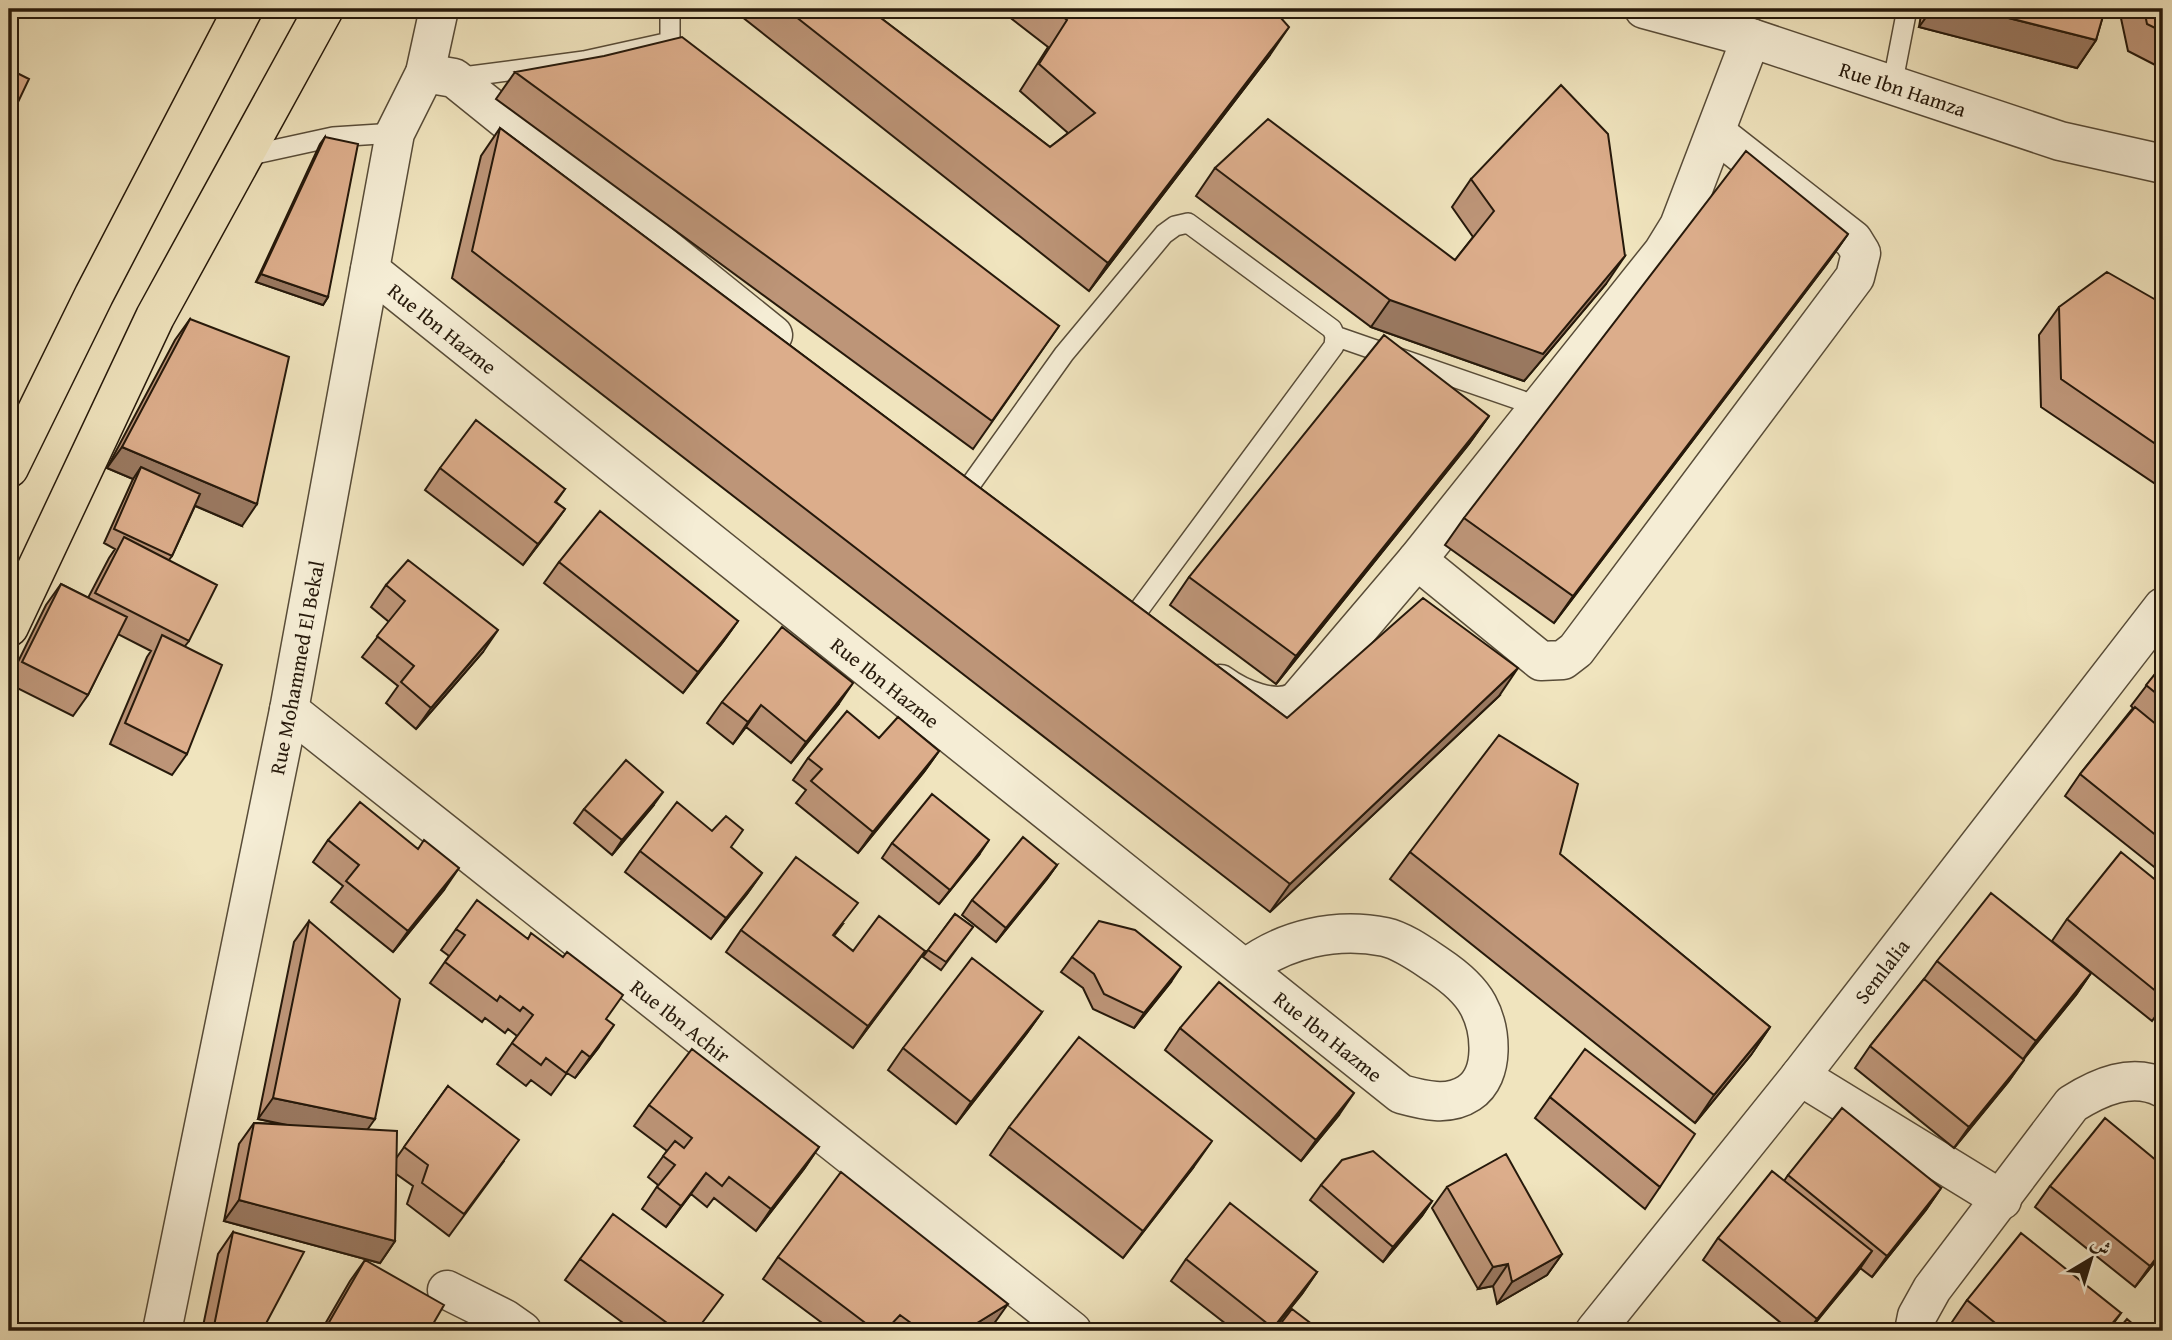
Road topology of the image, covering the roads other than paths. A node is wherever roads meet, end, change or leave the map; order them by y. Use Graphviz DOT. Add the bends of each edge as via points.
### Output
graph roads {
  1 [pos="243,9"];
  2 [pos="324,9"];
  3 [pos="439,9"];
  4 [pos="670,9"];
  5 [pos="1644,9"];
  6 [pos="1907,9"];
  7 [pos="1751,38"];
  8 [pos="439,76"];
  9 [pos="1892,86"];
  10 [pos="1716,133"];
  11 [pos="395,134"];
  12 [pos="244,156"];
  13 [pos="2163,164"];
  14 [pos="370,270"];
  15 [pos="1335,336"];
  16 [pos="803,359"];
  17 [pos="1540,407"];
  18 [pos="933,465"];
  19 [pos="9,468"];
  20 [pos="977,500"];
  21 [pos="1418,560"];
  22 [pos="2163,607"];
  23 [pos="1121,610"];
  24 [pos="9,627"];
  25 [pos="1163,642"];
  26 [pos="1194,665"];
  27 [pos="289,710"];
  28 [pos="1245,969"];
  29 [pos="1800,1076"];
  30 [pos="2163,1088"];
  31 [pos="2002,1200"];
  32 [pos="447,1290"];
  33 [pos="1066,1329"];
  34 [pos="162,1331"];
  35 [pos="522,1331"];
  36 [pos="1595,1331"];
  37 [pos="1914,1331"];
  1 -- 19 [label="main road"];
  2 -- 12 [label="main road"];
  3 -- 8 [label="street, Rue Mohammed El Bekal"];
  4 -- 8 [label="lane" via="675,47"];
  5 -- 7 [label="street, Rue Ibn Hamza"];
  6 -- 9 [label="lane"];
  7 -- 9 [label="street, Rue Ibn Hamza"];
  7 -- 10 [label="street"];
  8 -- 11 [label="street, Rue Mohammed El Bekal"];
  8 -- 16 [label="street"];
  9 -- 13 [label="street, Rue Ibn Hamza" via="2060,141"];
  10 -- 17 [label="street" via="1679,226 1663,253"];
  10 -- 21 [label="street" via="1853,240 1861,253 1855,277 1576,650 1563,660 1541,661"];
  11 -- 12 [label="lane" via="333,137"];
  11 -- 14 [label="street, Rue Mohammed El Bekal"];
  12 -- 24 [label="main road" via="155,317"];
  14 -- 27 [label="street, Rue Mohammed El Bekal"];
  14 -- 28 [label="street, Rue Ibn Hazme"];
  15 -- 17 [label="lane"];
  15 -- 20 [label="lane" via="1332,329 1188,223 1175,226 1059,349"];
  15 -- 23 [label="lane" via="1334,346"];
  17 -- 21 [label="street"];
  18 -- 20 [label="street"];
  21 -- 26 [label="street" via="1288,706 1236,695"];
  22 -- 29 [label="street, Semlalia"];
  23 -- 25 [label="street"];
  27 -- 33 [label="street, Rue Ibn Achir"];
  27 -- 34 [label="street, Rue Mohammed El Bekal"];
  28 -- 28 [label="street, Rue Ibn Hazme" via="1401,1094 1431,1102 1446,1100 1469,1093 1482,1077 1488,1060 1488,1028 1477,1003 1455,977 1387,938 1341,933 1290,943"];
  29 -- 31 [label="street"];
  29 -- 36 [label="street, Semlalia"];
  30 -- 31 [label="street" via="2152,1082 2127,1081 2097,1088 2072,1104"];
  31 -- 37 [label="street" via="1932,1289"];
  32 -- 35 [label="street"];
}
